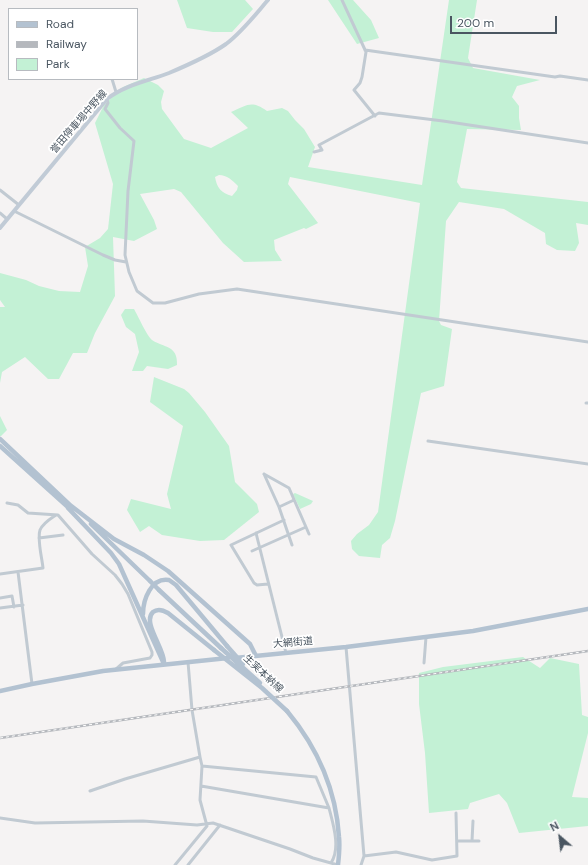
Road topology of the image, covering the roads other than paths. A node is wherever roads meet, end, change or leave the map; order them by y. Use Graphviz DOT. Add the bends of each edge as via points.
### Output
graph roads {
  1 [pos="268,0"];
  2 [pos="342,0"];
  3 [pos="365,50"];
  4 [pos="112,80"];
  5 [pos="588,80"];
  6 [pos="116,92"];
  7 [pos="107,98"];
  8 [pos="375,116"];
  9 [pos="588,143"];
  10 [pos="314,152"];
  11 [pos="0,190"];
  12 [pos="19,205"];
  13 [pos="14,211"];
  14 [pos="0,213"];
  15 [pos="7,219"];
  16 [pos="0,228"];
  17 [pos="126,262"];
  18 [pos="588,342"];
  19 [pos="0,439"];
  20 [pos="428,441"];
  21 [pos="0,446"];
  22 [pos="588,464"];
  23 [pos="294,500"];
  24 [pos="7,503"];
  25 [pos="69,506"];
  26 [pos="279,507"];
  27 [pos="56,515"];
  28 [pos="284,520"];
  29 [pos="306,527"];
  30 [pos="256,533"];
  31 [pos="309,534"];
  32 [pos="63,535"];
  33 [pos="289,535"];
  34 [pos="39,538"];
  35 [pos="292,545"];
  36 [pos="260,548"];
  37 [pos="252,551"];
  38 [pos="18,572"];
  39 [pos="0,574"];
  40 [pos="268,584"];
  41 [pos="0,598"];
  42 [pos="23,605"];
  43 [pos="14,606"];
  44 [pos="0,608"];
  45 [pos="588,609"];
  46 [pos="143,616"];
  47 [pos="426,637"];
  48 [pos="346,647"];
  49 [pos="286,653"];
  50 [pos="256,656"];
  51 [pos="188,662"];
  52 [pos="424,663"];
  53 [pos="164,664"];
  54 [pos="116,670"];
  55 [pos="254,677"];
  56 [pos="32,684"];
  57 [pos="0,691"];
  58 [pos="287,711"];
  59 [pos="200,757"];
  60 [pos="202,766"];
  61 [pos="201,786"];
  62 [pos="90,791"];
  63 [pos="329,808"];
  64 [pos="456,813"];
  65 [pos="0,818"];
  66 [pos="473,821"];
  67 [pos="207,823"];
  68 [pos="220,825"];
  69 [pos="457,841"];
  70 [pos="472,841"];
  71 [pos="479,841"];
  72 [pos="364,856"];
  73 [pos="180,859"];
  74 [pos="331,863"];
  75 [pos="175,865"];
  76 [pos="187,865"];
  77 [pos="338,865"];
  78 [pos="361,865"];
  1 -- 6 [label="main road, 誉田停車場中野線" via="233,38 217,50 168,73"];
  2 -- 3 [label="street"];
  3 -- 5 [label="street" via="555,78 560,76"];
  3 -- 8 [label="street" via="362,77 354,90"];
  4 -- 6 [label="street"];
  6 -- 7 [label="main road, 誉田停車場中野線"];
  7 -- 12 [label="main road, 誉田停車場中野線"];
  7 -- 17 [label="street" via="105,108 134,141 128,191"];
  8 -- 9 [label="street" via="379,113 443,121"];
  8 -- 10 [label="street" via="319,145 322,150"];
  11 -- 12 [label="street"];
  12 -- 13 [label="main road, 誉田停車場中野線"];
  13 -- 15 [label="main road, 誉田停車場中野線"];
  13 -- 17 [label="street" via="103,255"];
  14 -- 15 [label="street"];
  15 -- 16 [label="main road, 誉田停車場中野線"];
  17 -- 18 [label="street" via="137,291 153,304 237,289"];
  19 -- 25 [label="main road, 生実本納線"];
  20 -- 22 [label="street"];
  21 -- 25 [label="main road, 生実本納線"];
  23 -- 26 [label="street"];
  23 -- 26 [label="street" via="289,488 264,474"];
  23 -- 29 [label="street"];
  24 -- 27 [label="street" via="18,504 28,513"];
  25 -- 46 [label="main road" via="119,564"];
  25 -- 50 [label="main road" via="114,539 168,571 250,644"];
  25 -- 55 [label="main road, 生実本納線, bridge"];
  26 -- 28 [label="street"];
  27 -- 34 [label="street" via="42,527"];
  27 -- 54 [label="street" via="92,554 115,574 128,594 152,652 150,658 123,663"];
  28 -- 30 [label="street"];
  28 -- 33 [label="street"];
  29 -- 31 [label="street"];
  29 -- 33 [label="street"];
  30 -- 36 [label="street"];
  30 -- 40 [label="street" via="231,544 254,583"];
  32 -- 34 [label="street"];
  33 -- 35 [label="street"];
  33 -- 36 [label="street"];
  34 -- 38 [label="street" via="43,568"];
  36 -- 37 [label="street"];
  36 -- 40 [label="street"];
  38 -- 39 [label="street"];
  38 -- 42 [label="street"];
  40 -- 49 [label="street"];
  41 -- 43 [label="street" via="12,596"];
  42 -- 43 [label="street"];
  42 -- 56 [label="street"];
  43 -- 44 [label="street"];
  45 -- 47 [label="main road, 大網街道" via="473,631"];
  46 -- 53 [label="main road"];
  46 -- 55 [label="main road, bridge" via="144,599 148,592 159,581 169,580"];
  47 -- 48 [label="main road, 大網街道"];
  47 -- 52 [label="street"];
  48 -- 49 [label="main road, 大網街道"];
  48 -- 72 [label="street"];
  49 -- 50 [label="main road, 大網街道"];
  50 -- 51 [label="main road, 大網街道"];
  51 -- 53 [label="main road, 大網街道"];
  51 -- 59 [label="street" via="192,710"];
  53 -- 54 [label="main road, 大網街道"];
  53 -- 58 [label="main road, bridge" via="164,656 150,625 150,618 155,611 161,610 262,688"];
  54 -- 56 [label="main road, 大網街道"];
  55 -- 58 [label="main road, 生実本納線, bridge"];
  56 -- 57 [label="main road, 大網街道"];
  58 -- 77 [label="main road, 生実本納線" via="322,767 333,799 339,839"];
  59 -- 60 [label="street"];
  59 -- 62 [label="street"];
  60 -- 61 [label="street"];
  60 -- 63 [label="street" via="316,776"];
  61 -- 63 [label="street"];
  61 -- 67 [label="street" via="200,800"];
  63 -- 74 [label="street" via="335,840"];
  64 -- 69 [label="street"];
  65 -- 67 [label="street" via="35,823"];
  66 -- 70 [label="street"];
  67 -- 68 [label="street"];
  67 -- 73 [label="street"];
  68 -- 74 [label="street"];
  68 -- 76 [label="street"];
  69 -- 70 [label="street"];
  69 -- 72 [label="street" via="457,856 432,860 396,852"];
  70 -- 71 [label="street"];
  72 -- 78 [label="street"];
  73 -- 75 [label="street"];
  73 -- 76 [label="street"];
  74 -- 77 [label="street"];
}
